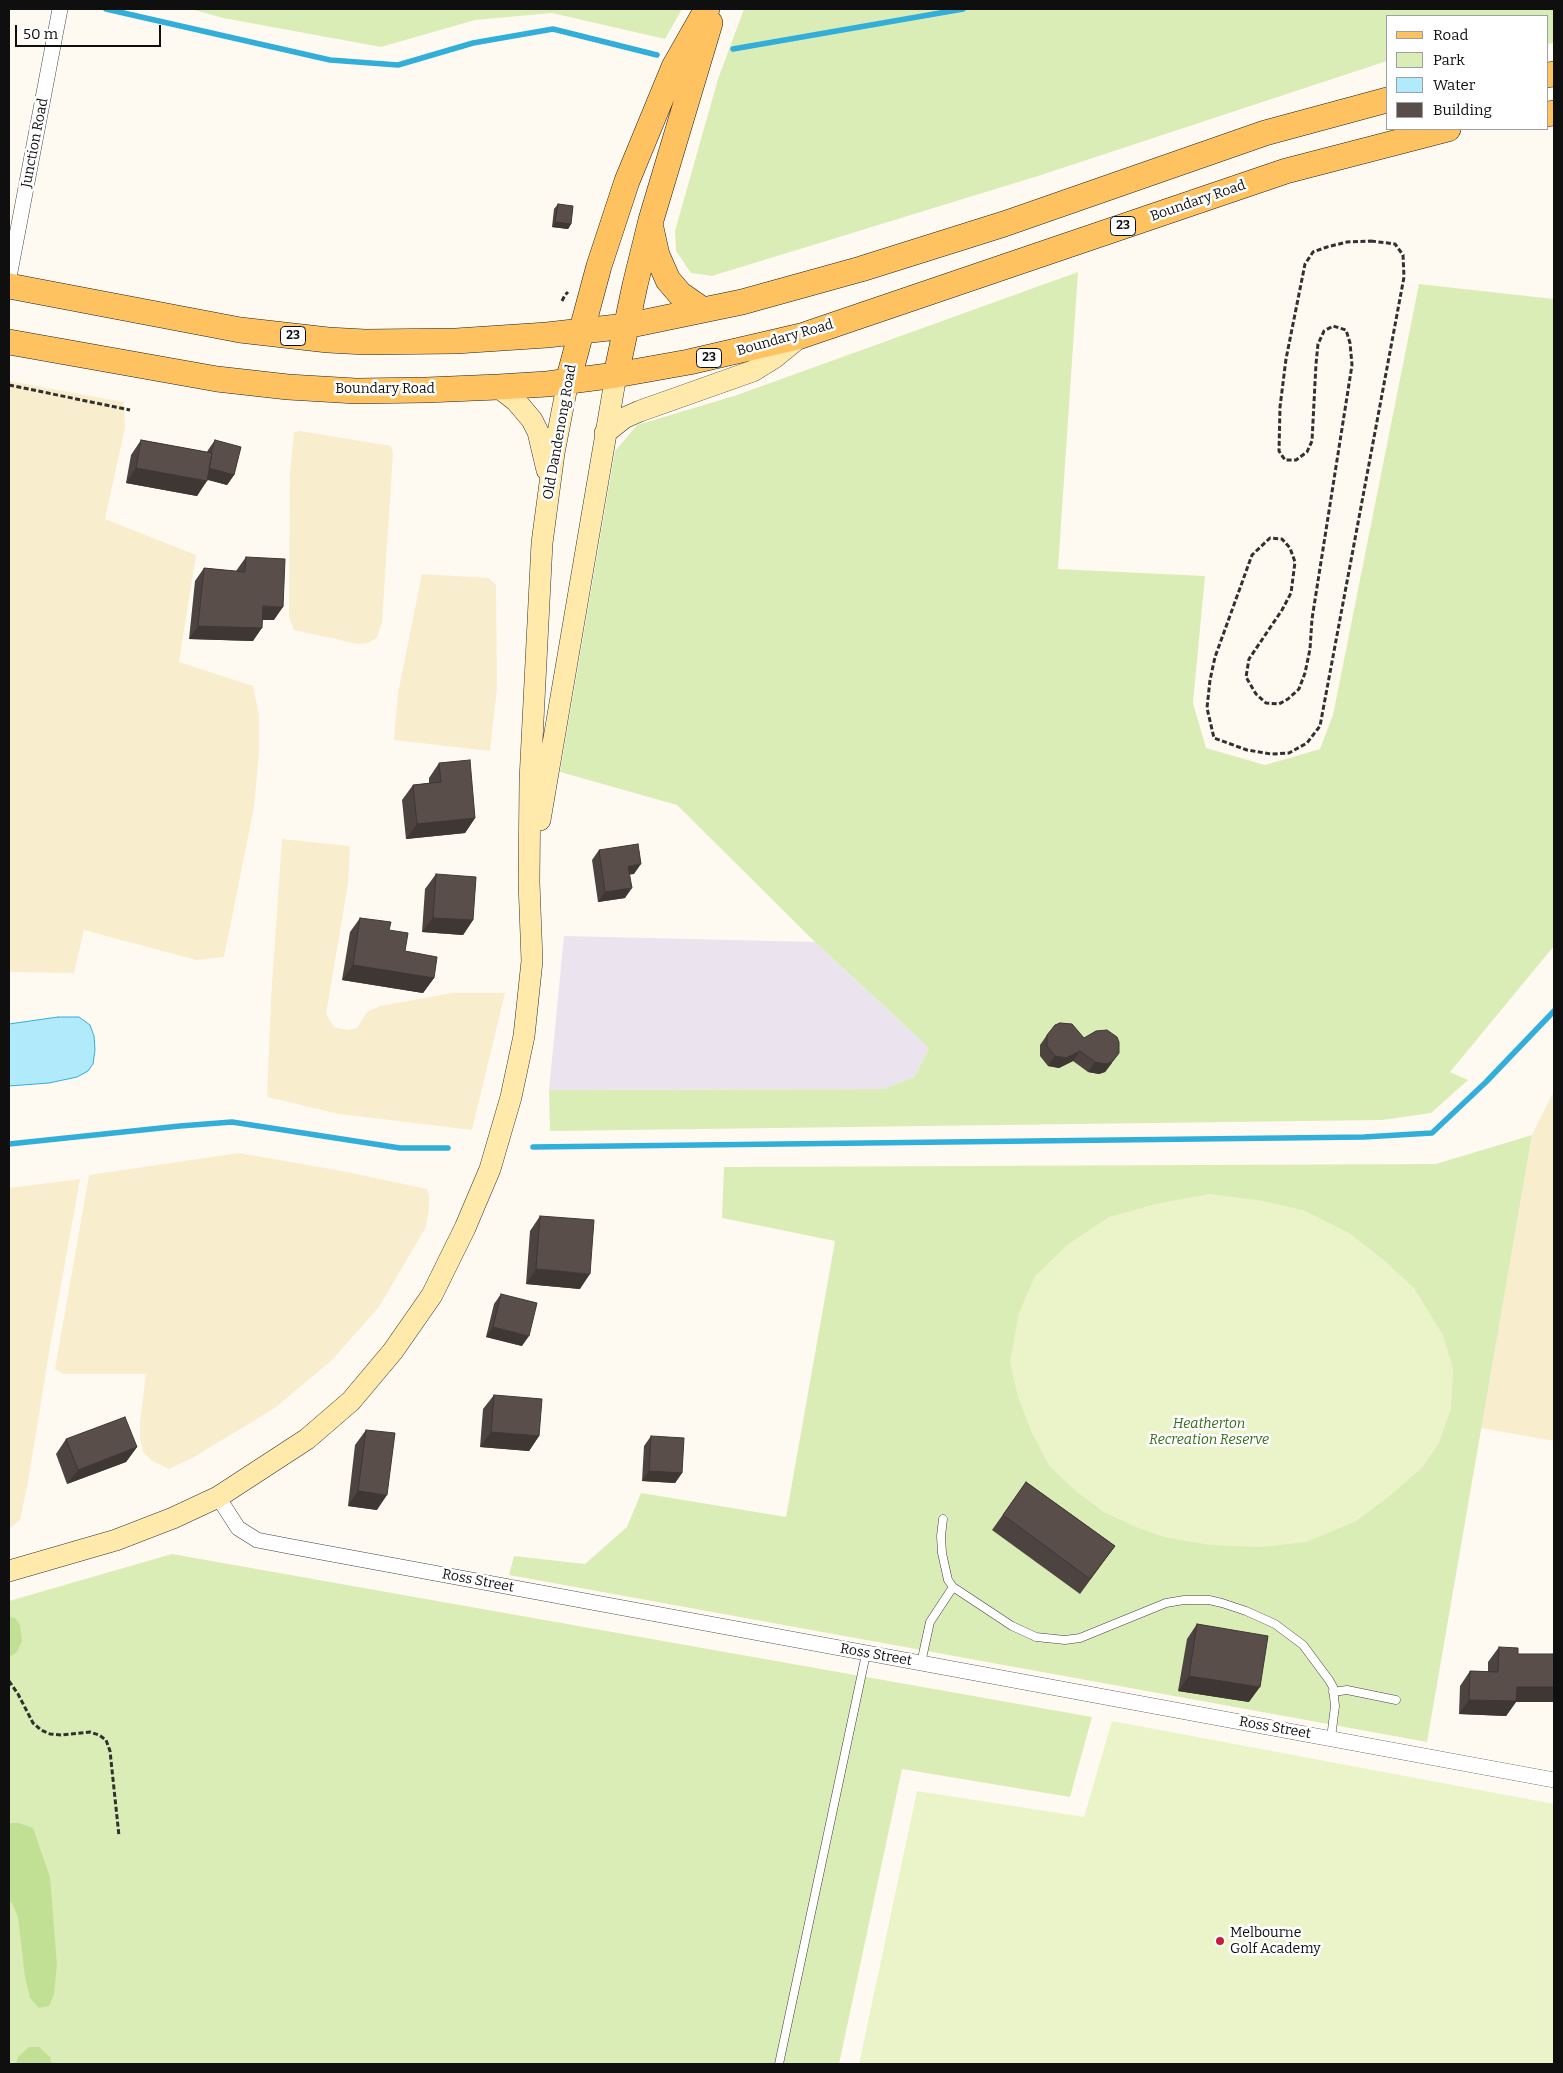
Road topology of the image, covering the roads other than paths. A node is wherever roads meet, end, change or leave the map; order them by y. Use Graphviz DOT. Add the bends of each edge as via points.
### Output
graph roads {
  1 [pos="60,9"];
  2 [pos="707,9"];
  3 [pos="715,9"];
  4 [pos="1386,100"];
  5 [pos="1444,130"];
  6 [pos="651,220"];
  7 [pos="9,277"];
  8 [pos="9,286"];
  9 [pos="703,310"];
  10 [pos="626,326"];
  11 [pos="580,331"];
  12 [pos="801,336"];
  13 [pos="9,342"];
  14 [pos="616,375"];
  15 [pos="568,381"];
  16 [pos="498,387"];
  17 [pos="605,433"];
  18 [pos="550,483"];
  19 [pos="529,882"];
  20 [pos="218,1497"];
  21 [pos="943,1519"];
  22 [pos="9,1571"];
  23 [pos="953,1588"];
  24 [pos="866,1654"];
  25 [pos="921,1663"];
  26 [pos="1333,1692"];
  27 [pos="1396,1700"];
  28 [pos="1331,1738"];
  29 [pos="1554,1780"];
  30 [pos="779,2064"];
  1 -- 7 [label="street, Junction Road"];
  2 -- 11 [label="main road, Old Dandenong Road" via="674,67 637,152 616,209"];
  3 -- 6 [label="main road, Old Dandenong Road"];
  4 -- 9 [label="main road, 23" via="1265,133 1004,224 862,269"];
  5 -- 12 [label="main road, Boundary Road / 23" via="1286,171"];
  6 -- 9 [label="main road" via="655,249 668,280 680,294"];
  6 -- 10 [label="main road, Old Dandenong Road"];
  8 -- 11 [label="main road, 23" via="240,330 328,340 456,341"];
  9 -- 10 [label="main road, 23"];
  10 -- 11 [label="main road, 23"];
  10 -- 14 [label="main road, Old Dandenong Road"];
  11 -- 15 [label="main road, Old Dandenong Road"];
  12 -- 14 [label="main road, Boundary Road / 23"];
  12 -- 17 [label="main road" via="753,371 640,411 624,418"];
  13 -- 16 [label="main road, Boundary Road / 23" via="208,378 288,387 426,390"];
  14 -- 15 [label="main road, Boundary Road / 23"];
  14 -- 17 [label="main road, Old Dandenong Road"];
  15 -- 16 [label="main road, Boundary Road / 23"];
  15 -- 18 [label="main road, Old Dandenong Road"];
  16 -- 18 [label="main road" via="516,401 536,427"];
  17 -- 19 [label="main road, Old Dandenong Road"];
  18 -- 19 [label="main road, Old Dandenong Road" via="542,543 532,713"];
  19 -- 20 [label="main road, Old Dandenong Road" via="532,961 524,1036 511,1097 490,1169 466,1228 432,1295 393,1351 351,1401 307,1439"];
  20 -- 22 [label="main road, Old Dandenong Road" via="116,1540"];
  20 -- 24 [label="street, Ross Street" via="238,1528 257,1540"];
  21 -- 23 [label="lane" via="942,1553"];
  23 -- 25 [label="lane" via="930,1622"];
  23 -- 26 [label="lane" via="1012,1626 1036,1637 1054,1640 1080,1638 1174,1601 1222,1602 1257,1615 1292,1635 1323,1670"];
  24 -- 25 [label="street, Ross Street"];
  24 -- 30 [label="lane"];
  25 -- 28 [label="street, Ross Street"];
  26 -- 27 [label="lane" via="1347,1690"];
  26 -- 28 [label="lane" via="1335,1706"];
  28 -- 29 [label="street, Ross Street"];
}
